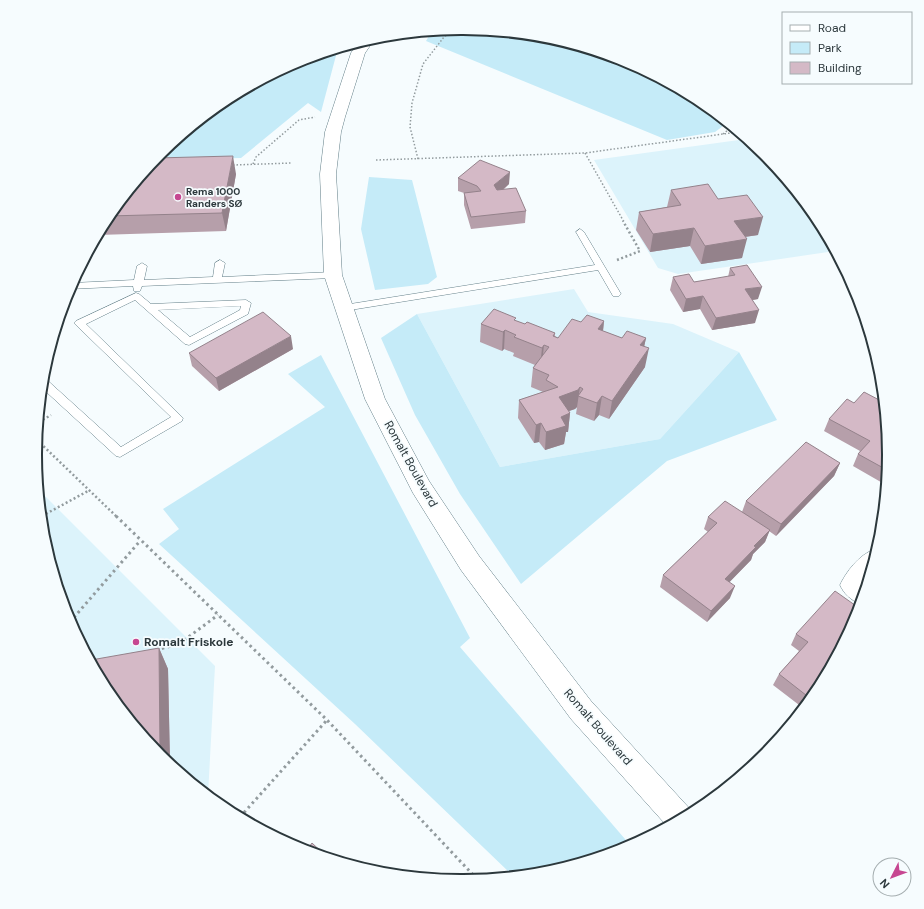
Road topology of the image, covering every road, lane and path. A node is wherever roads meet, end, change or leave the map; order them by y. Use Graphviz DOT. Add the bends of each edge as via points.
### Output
graph roads {
  1 [pos="447,36"];
  2 [pos="362,47"];
  3 [pos="337,117"];
  4 [pos="728,130"];
  5 [pos="731,133"];
  6 [pos="722,134"];
  7 [pos="585,153"];
  8 [pos="418,159"];
  9 [pos="376,160"];
  10 [pos="292,163"];
  11 [pos="252,164"];
  12 [pos="229,165"];
  13 [pos="580,232"];
  14 [pos="220,263"];
  15 [pos="142,266"];
  16 [pos="600,267"];
  17 [pos="333,275"];
  18 [pos="217,281"];
  19 [pos="138,283"];
  20 [pos="78,286"];
  21 [pos="616,294"];
  22 [pos="136,296"];
  23 [pos="149,307"];
  24 [pos="344,308"];
  25 [pos="48,387"];
  26 [pos="42,445"];
  27 [pos="88,491"];
  28 [pos="47,513"];
  29 [pos="140,541"];
  30 [pos="865,571"];
  31 [pos="859,590"];
  32 [pos="218,615"];
  33 [pos="75,617"];
  34 [pos="148,652"];
  35 [pos="327,720"];
  36 [pos="244,813"];
  37 [pos="676,815"];
  38 [pos="471,874"];
  1 -- 8 [label="path" via="422,64 412,104 410,127"];
  2 -- 3 [label="street, Romalt Boulevard"];
  3 -- 11 [label="path" via="299,120 256,157"];
  3 -- 17 [label="street, Romalt Boulevard" via="328,174"];
  4 -- 6 [label="path"];
  5 -- 6 [label="path"];
  6 -- 7 [label="path"];
  7 -- 8 [label="path"];
  7 -- 16 [label="path" via="640,252"];
  8 -- 9 [label="path"];
  10 -- 11 [label="path"];
  11 -- 12 [label="path"];
  13 -- 16 [label="lane"];
  14 -- 18 [label="lane"];
  15 -- 19 [label="lane"];
  16 -- 21 [label="lane"];
  16 -- 24 [label="lane"];
  17 -- 18 [label="lane"];
  17 -- 24 [label="street, Romalt Boulevard"];
  18 -- 19 [label="lane"];
  19 -- 20 [label="lane"];
  19 -- 22 [label="lane"];
  22 -- 23 [label="lane"];
  22 -- 25 [label="lane" via="79,323 178,418 120,453"];
  23 -- 23 [label="lane" via="238,303 246,302 245,312 189,342"];
  24 -- 37 [label="street, Romalt Boulevard" via="375,399 422,487 470,563 581,710"];
  26 -- 27 [label="path"];
  27 -- 28 [label="path"];
  27 -- 29 [label="path"];
  29 -- 32 [label="path"];
  29 -- 33 [label="path"];
  30 -- 31 [label="street" via="852,585"];
  32 -- 34 [label="path" via="179,644"];
  32 -- 35 [label="path"];
  35 -- 36 [label="path"];
  35 -- 38 [label="path"];
}
